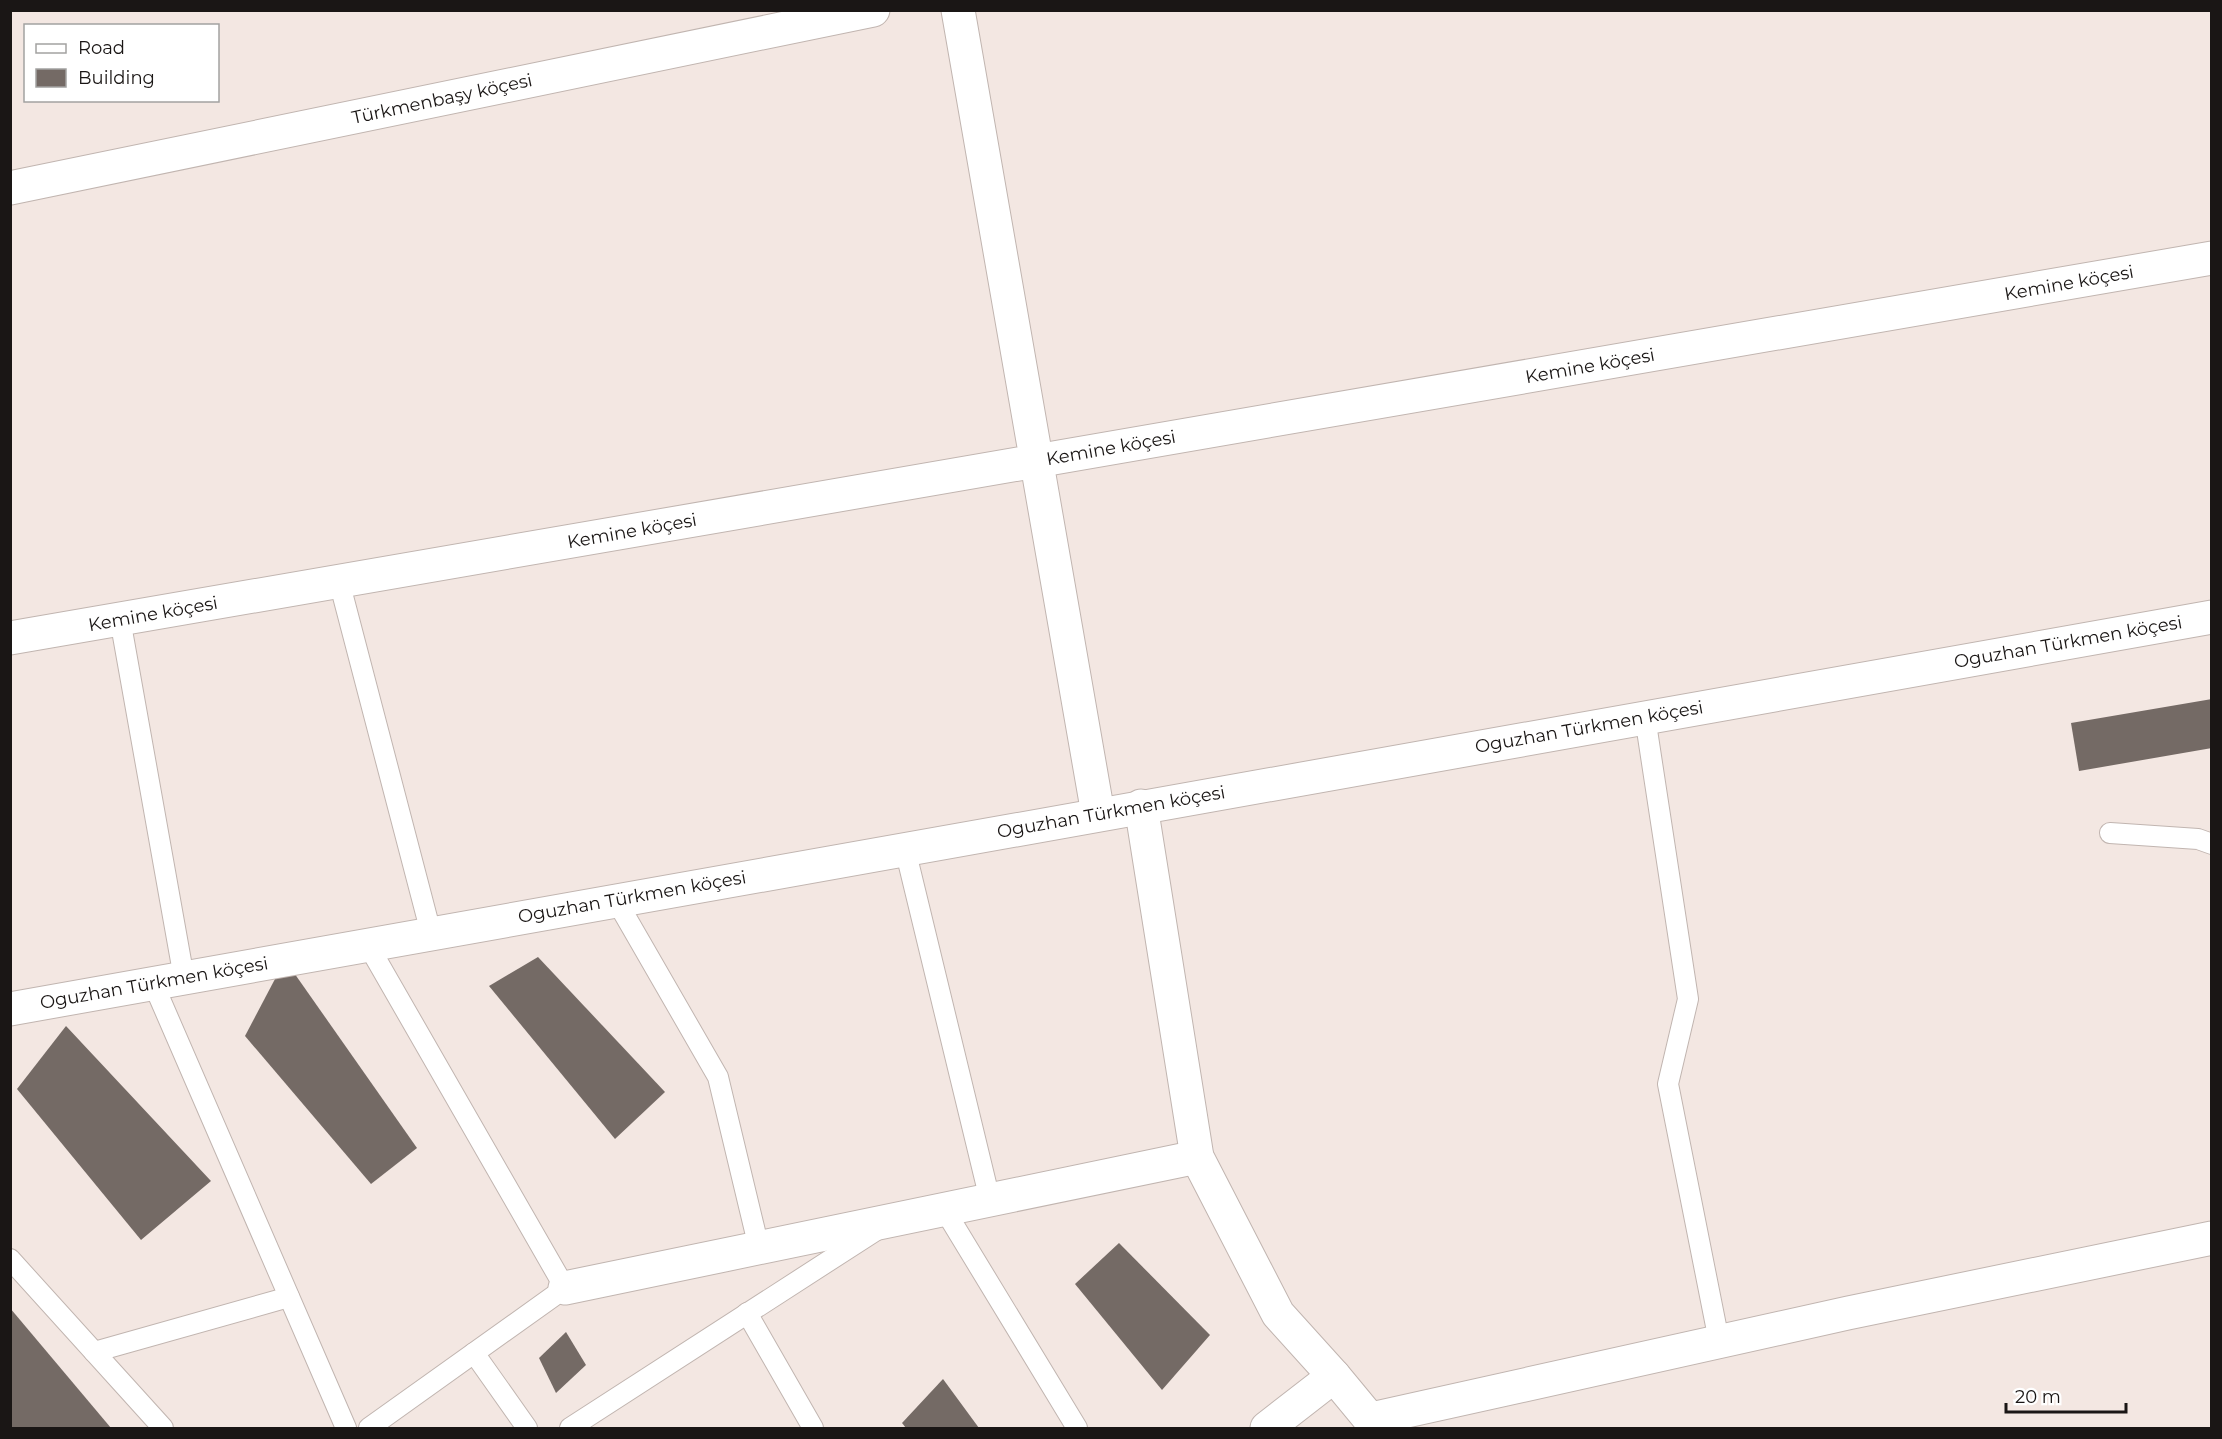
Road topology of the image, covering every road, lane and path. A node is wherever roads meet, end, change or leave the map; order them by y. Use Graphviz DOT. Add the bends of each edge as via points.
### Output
graph roads {
  1 [pos="873,10"];
  2 [pos="958,10"];
  3 [pos="10,188"];
  4 [pos="2211,258"];
  5 [pos="1036,461"];
  6 [pos="339,581"];
  7 [pos="2211,617"];
  8 [pos="120,619"];
  9 [pos="10,638"];
  10 [pos="1646,717"];
  11 [pos="1141,806"];
  12 [pos="1098,814"];
  13 [pos="2110,833"];
  14 [pos="2211,844"];
  15 [pos="905,849"];
  16 [pos="616,900"];
  17 [pos="431,933"];
  18 [pos="368,945"];
  19 [pos="184,978"];
  20 [pos="153,983"];
  21 [pos="10,1009"];
  22 [pos="1197,1157"];
  23 [pos="990,1200"];
  24 [pos="944,1209"];
  25 [pos="891,1220"];
  26 [pos="2211,1238"];
  27 [pos="759,1248"];
  28 [pos="10,1259"];
  29 [pos="565,1288"];
  30 [pos="289,1297"];
  31 [pos="747,1313"];
  32 [pos="1719,1341"];
  33 [pos="94,1352"];
  34 [pos="474,1353"];
  35 [pos="1334,1376"];
  36 [pos="1374,1424"];
  37 [pos="163,1428"];
  38 [pos="346,1428"];
  39 [pos="369,1428"];
  40 [pos="527,1428"];
  41 [pos="570,1428"];
  42 [pos="813,1428"];
  43 [pos="1077,1428"];
  44 [pos="1267,1428"];
  1 -- 3 [label="street, Türkmenbaşy köçesi"];
  2 -- 5 [label="street"];
  4 -- 5 [label="street, Kemine köçesi"];
  5 -- 6 [label="street, Kemine köçesi"];
  5 -- 12 [label="street"];
  6 -- 8 [label="street, Kemine köçesi"];
  6 -- 17 [label="lane"];
  7 -- 10 [label="street, Oguzhan Türkmen köçesi"];
  8 -- 9 [label="street, Kemine köçesi"];
  8 -- 19 [label="lane"];
  10 -- 11 [label="street, Oguzhan Türkmen köçesi"];
  10 -- 32 [label="lane" via="1688,999 1668,1084"];
  11 -- 12 [label="street, Oguzhan Türkmen köçesi"];
  11 -- 22 [label="street"];
  12 -- 15 [label="street, Oguzhan Türkmen köçesi"];
  13 -- 14 [label="lane" via="2198,839"];
  15 -- 16 [label="street, Oguzhan Türkmen köçesi"];
  15 -- 23 [label="lane"];
  16 -- 17 [label="street, Oguzhan Türkmen köçesi"];
  16 -- 27 [label="lane" via="718,1077"];
  17 -- 18 [label="street, Oguzhan Türkmen köçesi"];
  18 -- 19 [label="street, Oguzhan Türkmen köçesi"];
  18 -- 29 [label="lane"];
  19 -- 20 [label="street, Oguzhan Türkmen köçesi"];
  20 -- 21 [label="street, Oguzhan Türkmen köçesi"];
  20 -- 30 [label="lane"];
  22 -- 23 [label="street"];
  22 -- 35 [label="street" via="1278,1314"];
  23 -- 24 [label="street"];
  24 -- 25 [label="street"];
  24 -- 43 [label="lane"];
  25 -- 27 [label="street"];
  25 -- 31 [label="lane"];
  26 -- 32 [label="street"];
  27 -- 29 [label="street"];
  28 -- 33 [label="lane"];
  29 -- 34 [label="lane"];
  30 -- 33 [label="lane"];
  30 -- 38 [label="lane"];
  31 -- 41 [label="lane"];
  31 -- 42 [label="lane"];
  32 -- 36 [label="street"];
  33 -- 37 [label="lane"];
  34 -- 39 [label="lane"];
  34 -- 40 [label="lane"];
  35 -- 36 [label="street"];
  35 -- 44 [label="street"];
}
